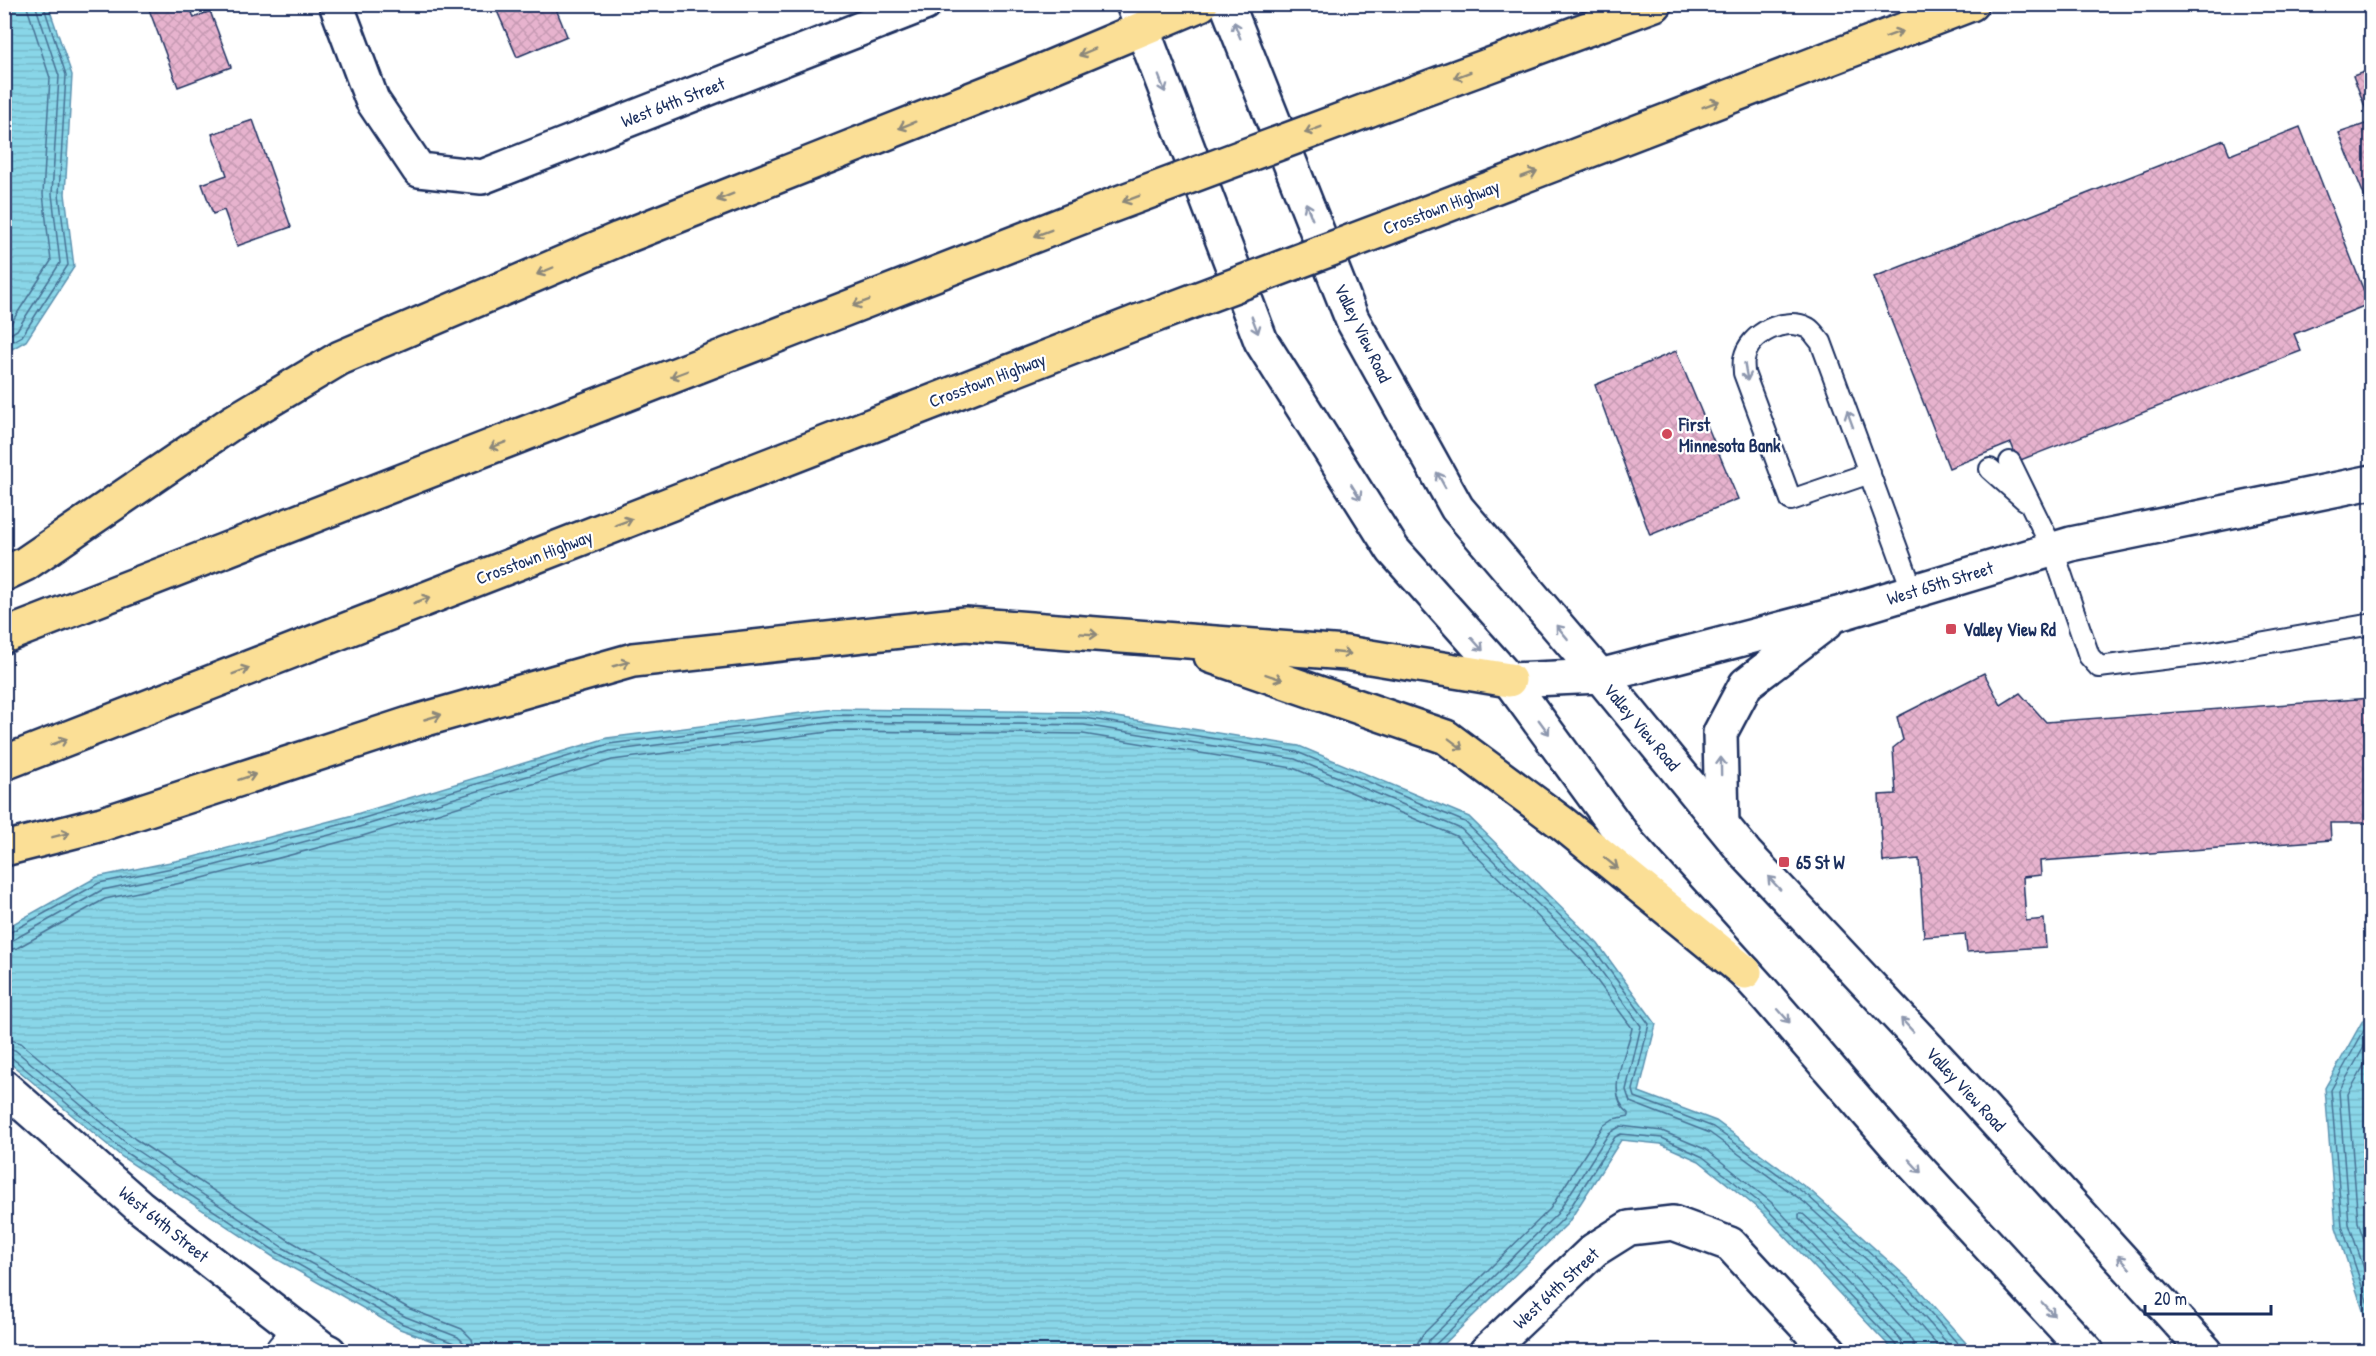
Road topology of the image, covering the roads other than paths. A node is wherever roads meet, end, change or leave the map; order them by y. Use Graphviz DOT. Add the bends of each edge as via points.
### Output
graph roads {
  1 [pos="336,4"];
  2 [pos="924,4"];
  3 [pos="1200,4"];
  4 [pos="1227,4"];
  5 [pos="1623,4"];
  6 [pos="1655,4"];
  7 [pos="1969,6"];
  8 [pos="1137,17"];
  9 [pos="1496,62"];
  10 [pos="2010,462"];
  11 [pos="1990,469"];
  12 [pos="1870,473"];
  13 [pos="2372,482"];
  14 [pos="2034,508"];
  15 [pos="2053,550"];
  16 [pos="4,574"];
  17 [pos="1913,592"];
  18 [pos="1838,614"];
  19 [pos="2372,624"];
  20 [pos="4,636"];
  21 [pos="1158,639"];
  22 [pos="1600,676"];
  23 [pos="1509,680"];
  24 [pos="4,763"];
  25 [pos="1722,824"];
  26 [pos="4,849"];
  27 [pos="1745,972"];
  28 [pos="4,1087"];
  29 [pos="294,1327"];
  30 [pos="273,1352"];
  31 [pos="329,1352"];
  32 [pos="1486,1352"];
  33 [pos="1830,1352"];
  34 [pos="2087,1352"];
  35 [pos="2206,1352"];
  1 -- 2 [label="street, West 64th Street" via="372,100 419,170 482,177"];
  3 -- 8 [label="highway"];
  22 -- 4 [label="street, Valley View Road, one-way" via="1457,508 1352,320"];
  5 -- 9 [label="highway"];
  6 -- 9 [label="highway"];
  24 -- 7 [label="highway, Crosstown Highway, one-way, bridge" via="1140,321"];
  8 -- 16 [label="highway, one-way" via="340,358 233,422 26,564"];
  8 -- 23 [label="street, one-way" via="1261,341 1393,550"];
  9 -- 20 [label="highway, one-way, bridge" via="1097,211"];
  10 -- 14 [label="lane"];
  11 -- 14 [label="lane"];
  12 -- 12 [label="lane, one-way" via="1821,342 1809,328 1790,323 1768,328 1751,344 1744,358 1744,373 1791,500"];
  12 -- 17 [label="lane"];
  13 -- 15 [label="street, West 65th Street"];
  14 -- 15 [label="lane"];
  15 -- 17 [label="street, West 65th Street"];
  15 -- 19 [label="lane" via="2089,656 2099,667 2203,654"];
  17 -- 18 [label="street, West 65th Street"];
  18 -- 22 [label="street, West 65th Street"];
  25 -- 18 [label="street, one-way" via="1720,733 1746,684"];
  21 -- 23 [label="highway, one-way" via="1346,653"];
  26 -- 21 [label="highway, one-way" via="102,824 412,723 633,660 965,624"];
  21 -- 27 [label="highway, one-way" via="1446,736"];
  22 -- 23 [label="street, West 65th Street"];
  22 -- 25 [label="street, Valley View Road"];
  23 -- 27 [label="street, one-way" via="1629,844"];
  35 -- 25 [label="street, Valley View Road, one-way"];
  27 -- 34 [label="street, one-way" via="1894,1143"];
  28 -- 29 [label="street, West 64th Street" via="139,1206"];
  29 -- 30 [label="lane"];
  29 -- 31 [label="street, West 64th Street"];
  32 -- 33 [label="street, West 64th Street" via="1594,1250 1629,1228 1673,1223 1730,1244"];
}
